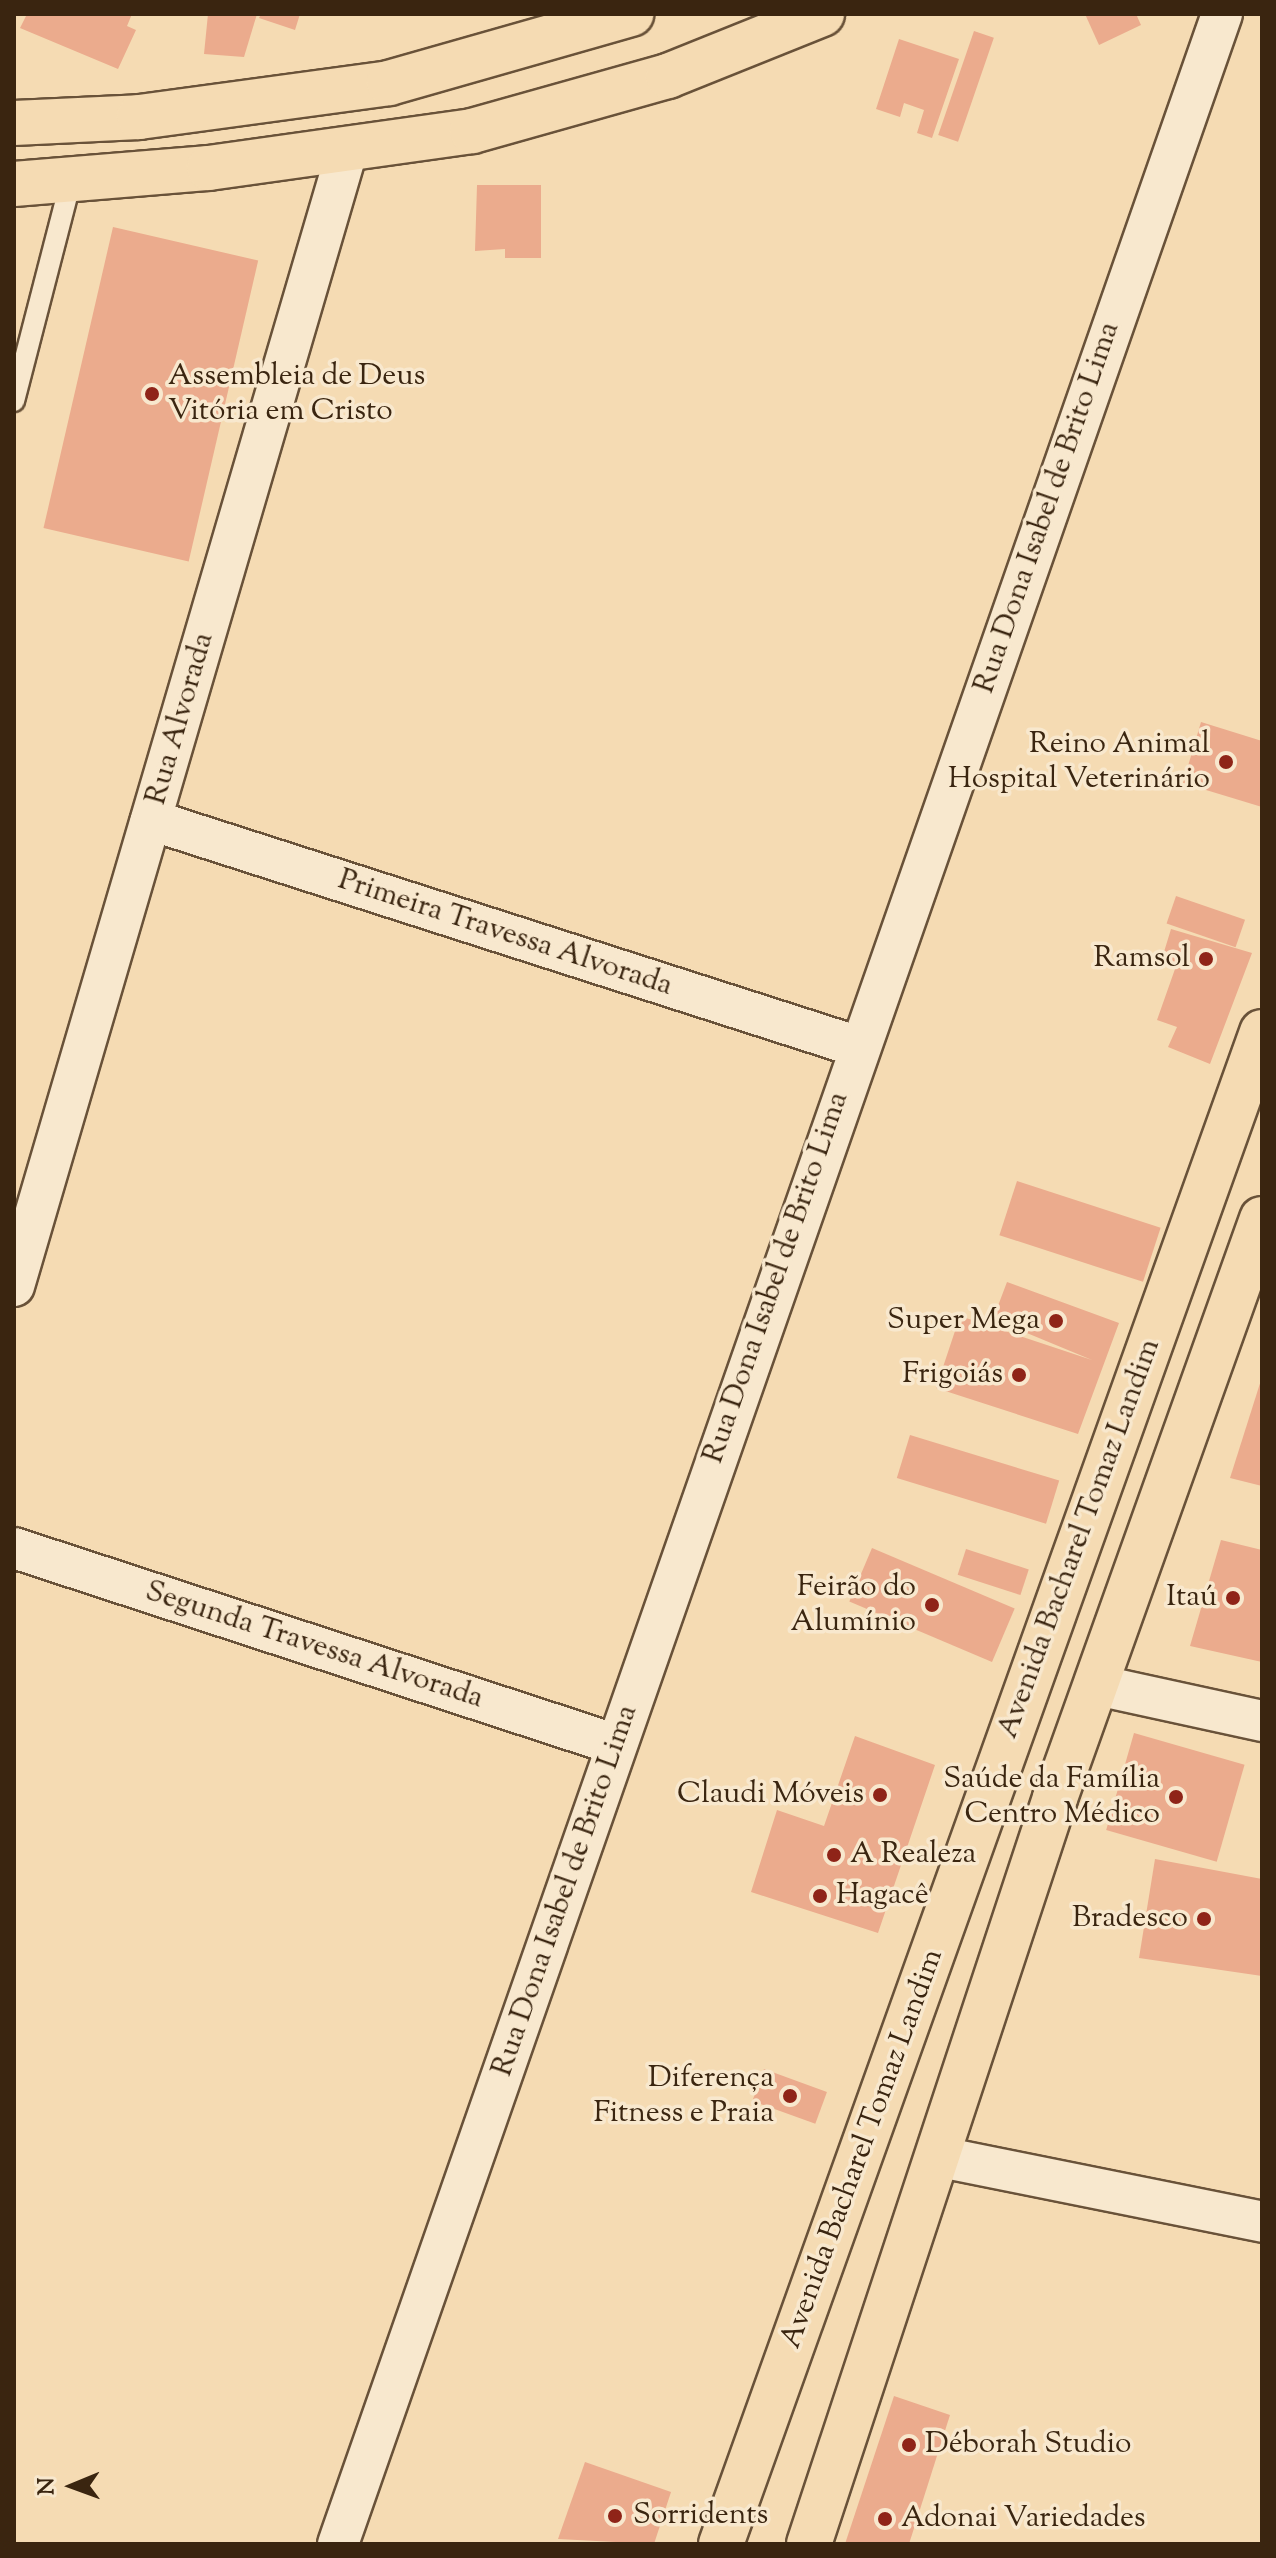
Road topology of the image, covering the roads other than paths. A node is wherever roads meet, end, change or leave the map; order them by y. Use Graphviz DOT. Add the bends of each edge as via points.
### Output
graph roads {
  1 [pos="631,14"];
  2 [pos="1222,14"];
  3 [pos="825,17"];
  4 [pos="14,123"];
  5 [pos="347,151"];
  6 [pos="71,180"];
  7 [pos="14,184"];
  8 [pos="14,401"];
  9 [pos="151,820"];
  10 [pos="1262,1032"];
  11 [pos="859,1047"];
  12 [pos="1261,1226"];
  13 [pos="14,1286"];
  14 [pos="14,1548"];
  15 [pos="1097,1685"];
  16 [pos="1262,1721"];
  17 [pos="614,1744"];
  18 [pos="936,2156"];
  19 [pos="1262,2222"];
  20 [pos="338,2544"];
  21 [pos="721,2544"];
  22 [pos="809,2544"];
  1 -- 4 [label="main road" via="389,83 139,117"];
  2 -- 11 [label="street, Rua Dona Isabel de Brito Lima"];
  3 -- 5 [label="main road" via="668,76 555,111"];
  5 -- 6 [label="main road"];
  5 -- 9 [label="street, Rua Alvorada"];
  6 -- 7 [label="main road"];
  6 -- 8 [label="lane"];
  9 -- 11 [label="street, Primeira Travessa Alvorada"];
  9 -- 13 [label="street, Rua Alvorada"];
  10 -- 21 [label="main road, Avenida Bacharel Tomaz Landim"];
  11 -- 17 [label="street, Rua Dona Isabel de Brito Lima"];
  12 -- 15 [label="main road"];
  14 -- 17 [label="street, Segunda Travessa Alvorada"];
  15 -- 16 [label="street"];
  15 -- 18 [label="main road"];
  17 -- 20 [label="street, Rua Dona Isabel de Brito Lima"];
  18 -- 19 [label="street"];
  18 -- 22 [label="main road"];
}
